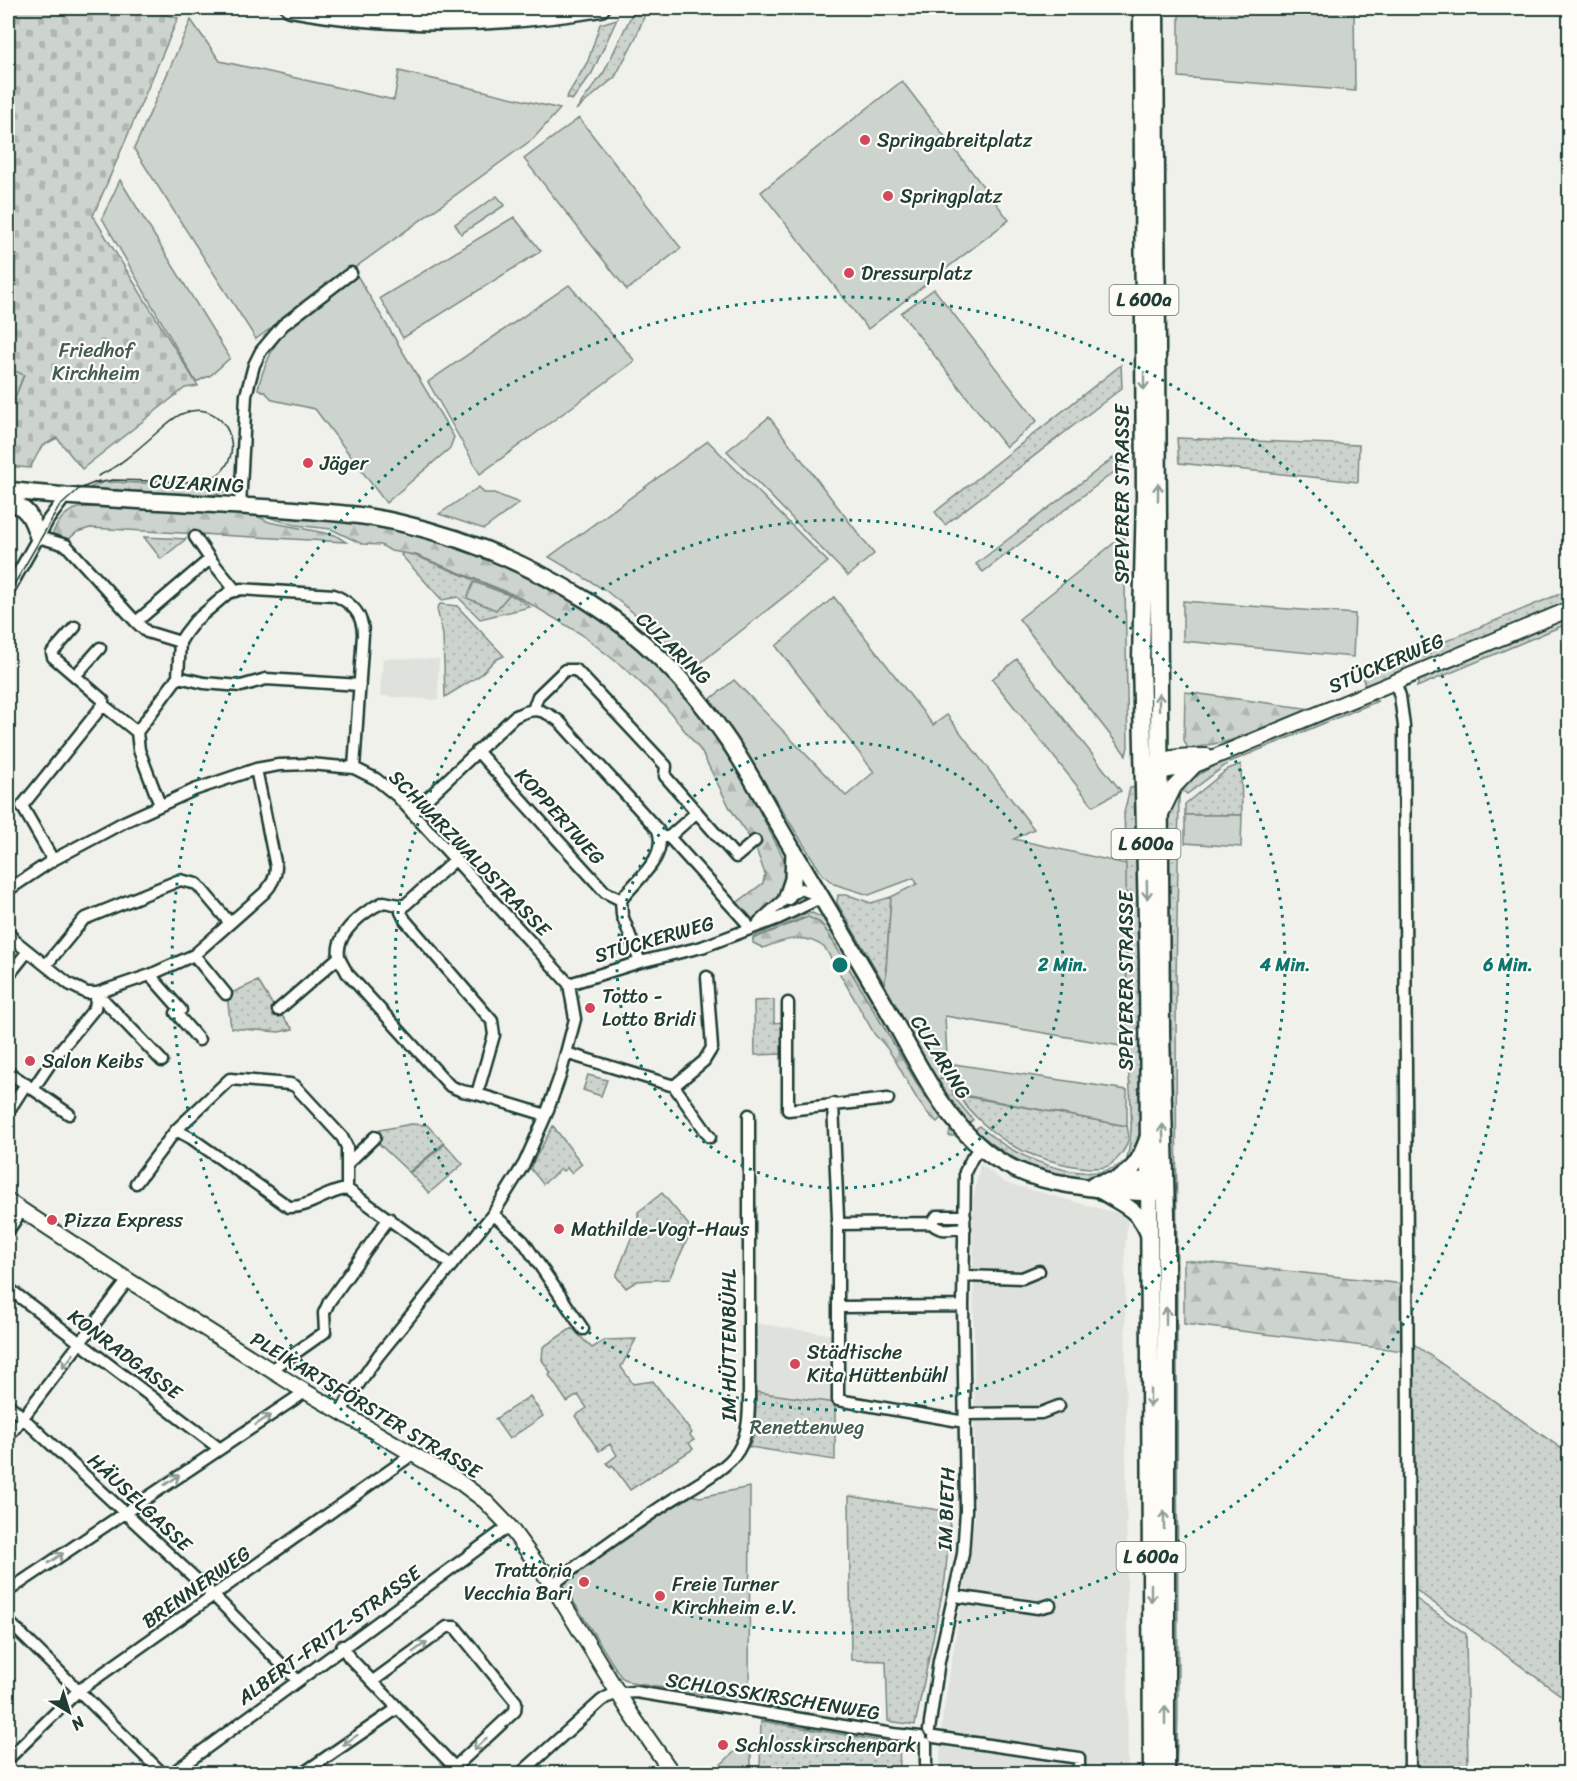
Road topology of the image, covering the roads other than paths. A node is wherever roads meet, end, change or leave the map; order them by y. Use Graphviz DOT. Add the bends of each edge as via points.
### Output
graph roads {
  1 [pos="290,8"];
  2 [pos="601,8"];
  3 [pos="1142,8"];
  4 [pos="1155,8"];
  5 [pos="351,273"];
  6 [pos="8,490"];
  7 [pos="66,496"];
  8 [pos="8,499"];
  9 [pos="240,506"];
  10 [pos="38,537"];
  11 [pos="195,537"];
  12 [pos="210,559"];
  13 [pos="8,591"];
  14 [pos="236,591"];
  15 [pos="1569,609"];
  16 [pos="136,622"];
  17 [pos="75,627"];
  18 [pos="180,642"];
  19 [pos="100,648"];
  20 [pos="75,676"];
  21 [pos="178,677"];
  22 [pos="1395,681"];
  23 [pos="360,685"];
  24 [pos="103,705"];
  25 [pos="533,710"];
  26 [pos="137,732"];
  27 [pos="477,751"];
  28 [pos="1218,755"];
  29 [pos="1195,765"];
  30 [pos="1160,767"];
  31 [pos="354,768"];
  32 [pos="256,769"];
  33 [pos="1143,769"];
  34 [pos="160,805"];
  35 [pos="697,812"];
  36 [pos="412,813"];
  37 [pos="1160,816"];
  38 [pos="665,837"];
  39 [pos="755,841"];
  40 [pos="794,851"];
  41 [pos="53,860"];
  42 [pos="455,860"];
  43 [pos="8,890"];
  44 [pos="787,897"];
  45 [pos="822,897"];
  46 [pos="621,900"];
  47 [pos="404,906"];
  48 [pos="230,922"];
  49 [pos="749,929"];
  50 [pos="8,932"];
  51 [pos="28,951"];
  52 [pos="194,955"];
  53 [pos="339,957"];
  54 [pos="640,962"];
  55 [pos="46,965"];
  56 [pos="150,975"];
  57 [pos="8,976"];
  58 [pos="707,977"];
  59 [pos="569,984"];
  60 [pos="97,993"];
  61 [pos="226,994"];
  62 [pos="788,1003"];
  63 [pos="278,1010"];
  64 [pos="199,1040"];
  65 [pos="566,1053"];
  66 [pos="162,1061"];
  67 [pos="8,1072"];
  68 [pos="674,1086"];
  69 [pos="29,1087"];
  70 [pos="477,1094"];
  71 [pos="888,1099"];
  72 [pos="833,1104"];
  73 [pos="8,1112"];
  74 [pos="69,1114"];
  75 [pos="546,1114"];
  76 [pos="749,1115"];
  77 [pos="176,1130"];
  78 [pos="1149,1135"];
  79 [pos="375,1137"];
  80 [pos="710,1137"];
  81 [pos="980,1147"];
  82 [pos="348,1163"];
  83 [pos="1116,1179"];
  84 [pos="136,1183"];
  85 [pos="1081,1187"];
  86 [pos="347,1189"];
  87 [pos="1098,1189"];
  88 [pos="1155,1189"];
  89 [pos="8,1201"];
  90 [pos="22,1210"];
  91 [pos="493,1214"];
  92 [pos="965,1216"];
  93 [pos="389,1218"];
  94 [pos="932,1223"];
  95 [pos="837,1224"];
  96 [pos="964,1228"];
  97 [pos="8,1231"];
  98 [pos="1149,1235"];
  99 [pos="452,1265"];
  100 [pos="1040,1271"];
  101 [pos="964,1276"];
  102 [pos="128,1280"];
  103 [pos="8,1288"];
  104 [pos="963,1306"];
  105 [pos="838,1307"];
  106 [pos="583,1329"];
  107 [pos="81,1343"];
  108 [pos="271,1371"];
  109 [pos="305,1392"];
  110 [pos="8,1404"];
  111 [pos="1059,1406"];
  112 [pos="341,1413"];
  113 [pos="23,1417"];
  114 [pos="965,1418"];
  115 [pos="8,1437"];
  116 [pos="220,1449"];
  117 [pos="413,1454"];
  118 [pos="124,1512"];
  119 [pos="509,1526"];
  120 [pos="552,1585"];
  121 [pos="8,1591"];
  122 [pos="214,1596"];
  123 [pos="955,1596"];
  124 [pos="1050,1605"];
  125 [pos="8,1621"];
  126 [pos="342,1646"];
  127 [pos="297,1680"];
  128 [pos="372,1681"];
  129 [pos="78,1691"];
  130 [pos="619,1694"];
  131 [pos="398,1708"];
  132 [pos="927,1737"];
  133 [pos="8,1759"];
  134 [pos="458,1770"];
  135 [pos="163,1773"];
  136 [pos="171,1773"];
  137 [pos="302,1773"];
  138 [pos="520,1773"];
  139 [pos="673,1773"];
  140 [pos="926,1773"];
  141 [pos="1079,1773"];
  142 [pos="1152,1773"];
  143 [pos="1166,1773"];
  144 [pos="1410,1773"];
  1 -- 2 [label="main road" via="352,17 441,22 518,19"];
  3 -- 33 [label="main road, SPEYERER STRASSE / L 600a, one-way"];
  30 -- 4 [label="main road, SPEYERER STRASSE / L 600a, one-way"];
  5 -- 9 [label="street" via="283,325 254,365 246,395"];
  6 -- 7 [label="main road, CUZARING"];
  7 -- 9 [label="main road, CUZARING"];
  7 -- 10 [label="street"];
  8 -- 10 [label="main road" via="31,516"];
  9 -- 40 [label="main road, CUZARING" via="395,521 505,557 584,599 642,643 693,695 724,734"];
  10 -- 13 [label="street"];
  10 -- 16 [label="street" via="66,545"];
  11 -- 12 [label="street"];
  12 -- 14 [label="street"];
  12 -- 16 [label="street"];
  14 -- 18 [label="street" via="228,593 195,621"];
  14 -- 23 [label="street" via="334,595 346,600 358,611 363,627"];
  15 -- 22 [label="street, STÜCKERWEG"];
  16 -- 18 [label="street" via="147,632"];
  17 -- 20 [label="street" via="52,653"];
  18 -- 21 [label="street"];
  19 -- 20 [label="street"];
  20 -- 24 [label="street" via="103,700"];
  21 -- 23 [label="street" via="241,687 266,679"];
  21 -- 26 [label="street"];
  22 -- 28 [label="street, STÜCKERWEG"];
  22 -- 144 [label="street" via="1404,726"];
  23 -- 31 [label="street"];
  24 -- 26 [label="street"];
  24 -- 41 [label="street" via="22,806"];
  25 -- 27 [label="street" via="514,717"];
  25 -- 35 [label="street" via="537,696 565,670 576,670 666,766 665,776"];
  25 -- 38 [label="street" via="546,711 559,721"];
  26 -- 34 [label="street" via="139,750"];
  27 -- 36 [label="street"];
  27 -- 46 [label="street, KOPPERTWEG" via="605,892"];
  28 -- 29 [label="street, STÜCKERWEG"];
  28 -- 30 [label="street, STÜCKERWEG" via="1182,757"];
  29 -- 30 [label="street, STÜCKERWEG"];
  29 -- 37 [label="street" via="1174,787"];
  30 -- 33 [label="street, STÜCKERWEG"];
  30 -- 37 [label="main road, SPEYERER STRASSE / L 600a"];
  31 -- 32 [label="street, SCHWARZWALDSTRASSE" via="310,764"];
  31 -- 36 [label="street, SCHWARZWALDSTRASSE" via="397,795"];
  32 -- 34 [label="street, SCHWARZWALDSTRASSE"];
  32 -- 48 [label="street" via="276,873 264,893"];
  33 -- 78 [label="main road, SPEYERER STRASSE / L 600a, one-way"];
  34 -- 41 [label="street, SCHWARZWALDSTRASSE"];
  35 -- 38 [label="street"];
  35 -- 39 [label="street" via="736,857"];
  36 -- 42 [label="street, SCHWARZWALDSTRASSE"];
  88 -- 37 [label="main road, SPEYERER STRASSE / L 600a, one-way" via="1162,1104"];
  38 -- 46 [label="street" via="654,862"];
  38 -- 49 [label="street"];
  40 -- 44 [label="main road" via="793,879"];
  40 -- 45 [label="main road, CUZARING"];
  41 -- 43 [label="street, SCHWARZWALDSTRASSE"];
  42 -- 47 [label="street"];
  42 -- 59 [label="street, SCHWARZWALDSTRASSE"];
  44 -- 45 [label="street" via="801,889"];
  44 -- 49 [label="street, STÜCKERWEG"];
  45 -- 49 [label="street, STÜCKERWEG"];
  45 -- 81 [label="main road, CUZARING" via="927,1078"];
  46 -- 54 [label="street" via="622,915"];
  47 -- 53 [label="street" via="384,902 364,914 344,934"];
  47 -- 70 [label="street" via="401,912 405,920 492,1021 494,1035"];
  48 -- 52 [label="street"];
  48 -- 55 [label="street" via="197,884 180,880 84,919"];
  49 -- 54 [label="street, STÜCKERWEG" via="702,947"];
  50 -- 51 [label="street"];
  51 -- 55 [label="street"];
  51 -- 57 [label="street"];
  52 -- 56 [label="street"];
  52 -- 61 [label="street"];
  53 -- 63 [label="street"];
  53 -- 70 [label="street" via="347,974 450,1086"];
  54 -- 59 [label="street, STÜCKERWEG"];
  55 -- 60 [label="street" via="69,984 87,993"];
  56 -- 60 [label="street"];
  56 -- 64 [label="street" via="181,1010 176,1013"];
  58 -- 68 [label="street" via="712,1048 704,1061"];
  59 -- 65 [label="street" via="575,1019"];
  60 -- 66 [label="street"];
  60 -- 69 [label="street" via="95,1008"];
  62 -- 72 [label="street" via="788,1110"];
  65 -- 68 [label="street"];
  65 -- 75 [label="street"];
  67 -- 69 [label="street"];
  68 -- 80 [label="street"];
  69 -- 73 [label="street"];
  69 -- 74 [label="street"];
  70 -- 75 [label="street"];
  71 -- 72 [label="street"];
  72 -- 95 [label="street"];
  75 -- 91 [label="street" via="524,1164"];
  76 -- 120 [label="street, IM HÜTTENBÜHL" via="749,1398 745,1437 724,1466"];
  77 -- 82 [label="street" via="230,1079 290,1084 342,1137"];
  77 -- 84 [label="street"];
  77 -- 86 [label="street" via="289,1207"];
  78 -- 83 [label="main road" via="1137,1164"];
  78 -- 88 [label="main road, SPEYERER STRASSE / L 600a"];
  79 -- 82 [label="street"];
  81 -- 85 [label="main road, CUZARING" via="1019,1172"];
  81 -- 92 [label="street, IM BIETH" via="965,1172"];
  82 -- 86 [label="street"];
  83 -- 85 [label="main road, CUZARING"];
  83 -- 88 [label="main road, CUZARING"];
  85 -- 87 [label="main road, CUZARING"];
  86 -- 93 [label="street"];
  87 -- 88 [label="main road, CUZARING"];
  87 -- 98 [label="main road" via="1135,1211"];
  88 -- 98 [label="main road, SPEYERER STRASSE / L 600a"];
  143 -- 88 [label="main road, SPEYERER STRASSE / L 600a, one-way"];
  89 -- 90 [label="street, PLEIKARTSFÖRSTER STRASSE"];
  90 -- 97 [label="street"];
  90 -- 102 [label="street, PLEIKARTSFÖRSTER STRASSE"];
  91 -- 99 [label="street"];
  91 -- 106 [label="street" via="523,1241"];
  92 -- 94 [label="street" via="937,1216"];
  92 -- 96 [label="street, IM BIETH"];
  93 -- 99 [label="street"];
  93 -- 108 [label="street" via="329,1302 324,1313 325,1332"];
  94 -- 95 [label="street"];
  94 -- 96 [label="street" via="942,1230"];
  95 -- 105 [label="street"];
  96 -- 101 [label="street, IM BIETH"];
  98 -- 142 [label="main road, SPEYERER STRASSE / L 600a, one-way"];
  99 -- 112 [label="street" via="378,1356"];
  100 -- 101 [label="street" via="1022,1278"];
  101 -- 104 [label="street, IM BIETH"];
  102 -- 107 [label="street"];
  102 -- 108 [label="street, PLEIKARTSFÖRSTER STRASSE"];
  103 -- 107 [label="street, KONRADGASSE"];
  104 -- 105 [label="street"];
  104 -- 114 [label="street, IM BIETH"];
  105 -- 114 [label="street" via="838,1400"];
  107 -- 113 [label="street, one-way"];
  107 -- 116 [label="street, KONRADGASSE"];
  108 -- 109 [label="street, PLEIKARTSFÖRSTER STRASSE"];
  109 -- 112 [label="street, PLEIKARTSFÖRSTER STRASSE"];
  116 -- 109 [label="street, one-way"];
  110 -- 113 [label="street, HÄUSELGASSE"];
  111 -- 114 [label="street" via="1041,1413"];
  112 -- 117 [label="street, PLEIKARTSFÖRSTER STRASSE"];
  113 -- 115 [label="street"];
  113 -- 118 [label="street, HÄUSELGASSE"];
  114 -- 123 [label="street, IM BIETH" via="966,1510"];
  118 -- 116 [label="street, one-way"];
  117 -- 119 [label="street, PLEIKARTSFÖRSTER STRASSE" via="485,1501"];
  117 -- 122 [label="street, BRENNERWEG"];
  121 -- 118 [label="street, one-way"];
  118 -- 122 [label="street, HÄUSELGASSE"];
  119 -- 120 [label="street, PLEIKARTSFÖRSTER STRASSE"];
  119 -- 126 [label="street, ALBERT-FRITZ-STRASSE"];
  120 -- 130 [label="street, PLEIKARTSFÖRSTER STRASSE"];
  122 -- 127 [label="street, HÄUSELGASSE"];
  122 -- 129 [label="street, BRENNERWEG"];
  123 -- 124 [label="street" via="1038,1608"];
  123 -- 132 [label="street, IM BIETH" via="939,1661"];
  125 -- 129 [label="street"];
  126 -- 127 [label="street, ALBERT-FRITZ-STRASSE"];
  126 -- 128 [label="street"];
  127 -- 136 [label="street, ALBERT-FRITZ-STRASSE"];
  128 -- 131 [label="street"];
  128 -- 134 [label="street, one-way" via="447,1627 455,1627 516,1702 515,1711"];
  129 -- 133 [label="street, BRENNERWEG"];
  129 -- 135 [label="street"];
  130 -- 132 [label="street, SCHLOSSKIRSCHENWEG" via="645,1694"];
  130 -- 138 [label="street" via="601,1701"];
  130 -- 139 [label="street, PLEIKARTSFÖRSTER STRASSE"];
  131 -- 134 [label="street"];
  131 -- 137 [label="street, one-way"];
  132 -- 140 [label="street, IM BIETH"];
  132 -- 141 [label="street, SCHLOSSKIRSCHENWEG" via="1079,1758"];
}
